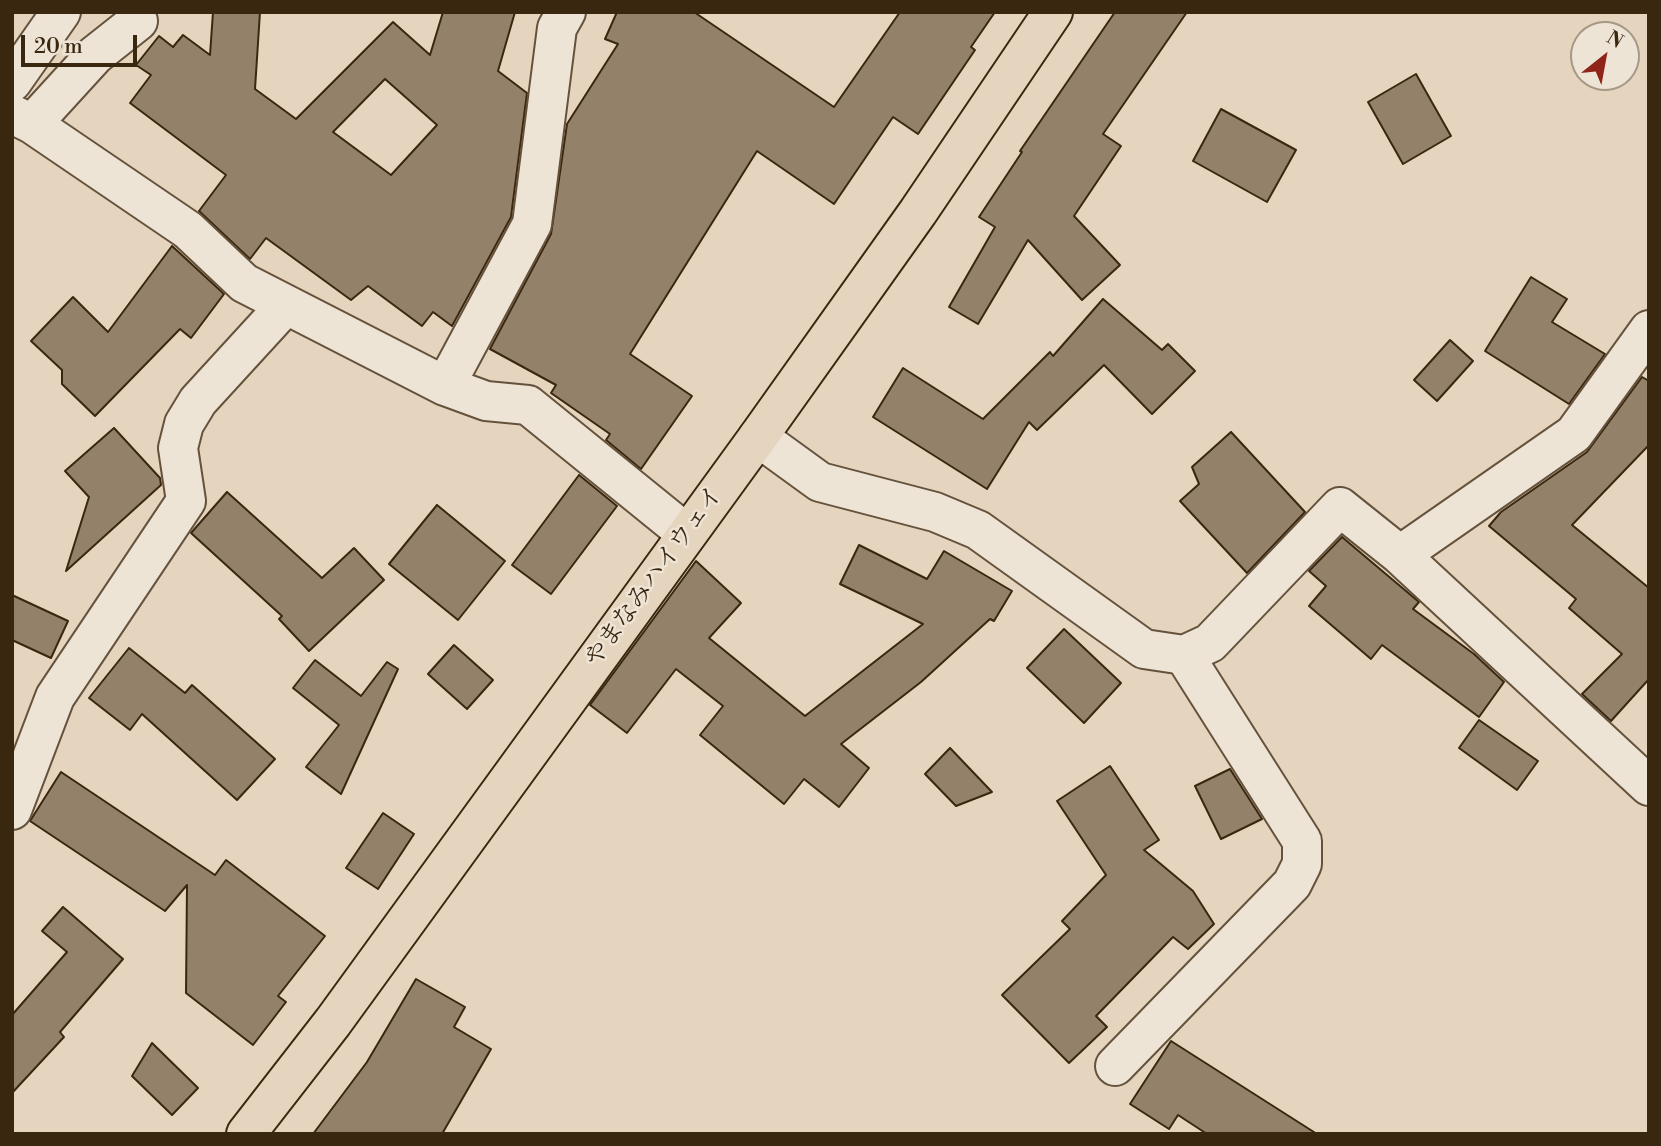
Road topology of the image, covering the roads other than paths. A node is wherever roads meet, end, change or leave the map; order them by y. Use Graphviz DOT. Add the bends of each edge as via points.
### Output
graph roads {
  1 [pos="61,12"];
  2 [pos="566,12"];
  3 [pos="1053,12"];
  4 [pos="138,21"];
  5 [pos="12,82"];
  6 [pos="22,119"];
  7 [pos="285,306"];
  8 [pos="1649,330"];
  9 [pos="445,386"];
  10 [pos="758,437"];
  11 [pos="687,534"];
  12 [pos="1400,555"];
  13 [pos="1184,655"];
  14 [pos="1649,786"];
  15 [pos="12,810"];
  16 [pos="1115,1066"];
  17 [pos="246,1134"];
  1 -- 5 [label="street"];
  2 -- 9 [label="street" via="557,28 532,224"];
  3 -- 10 [label="main road, やまなみハイウェイ"];
  4 -- 6 [label="street"];
  6 -- 7 [label="street" via="188,230 244,284"];
  7 -- 9 [label="street"];
  7 -- 15 [label="street" via="198,401 184,424 178,449 186,502 55,697"];
  8 -- 12 [label="street" via="1574,434"];
  9 -- 11 [label="street" via="486,401 527,405"];
  10 -- 11 [label="main road, やまなみハイウェイ"];
  10 -- 13 [label="street" via="820,482 935,512 978,530 1144,649"];
  11 -- 17 [label="main road, やまなみハイウェイ" via="333,1022"];
  12 -- 13 [label="street" via="1340,506 1210,643"];
  12 -- 14 [label="street"];
  13 -- 16 [label="street" via="1301,841 1302,864 1292,884"];
}
